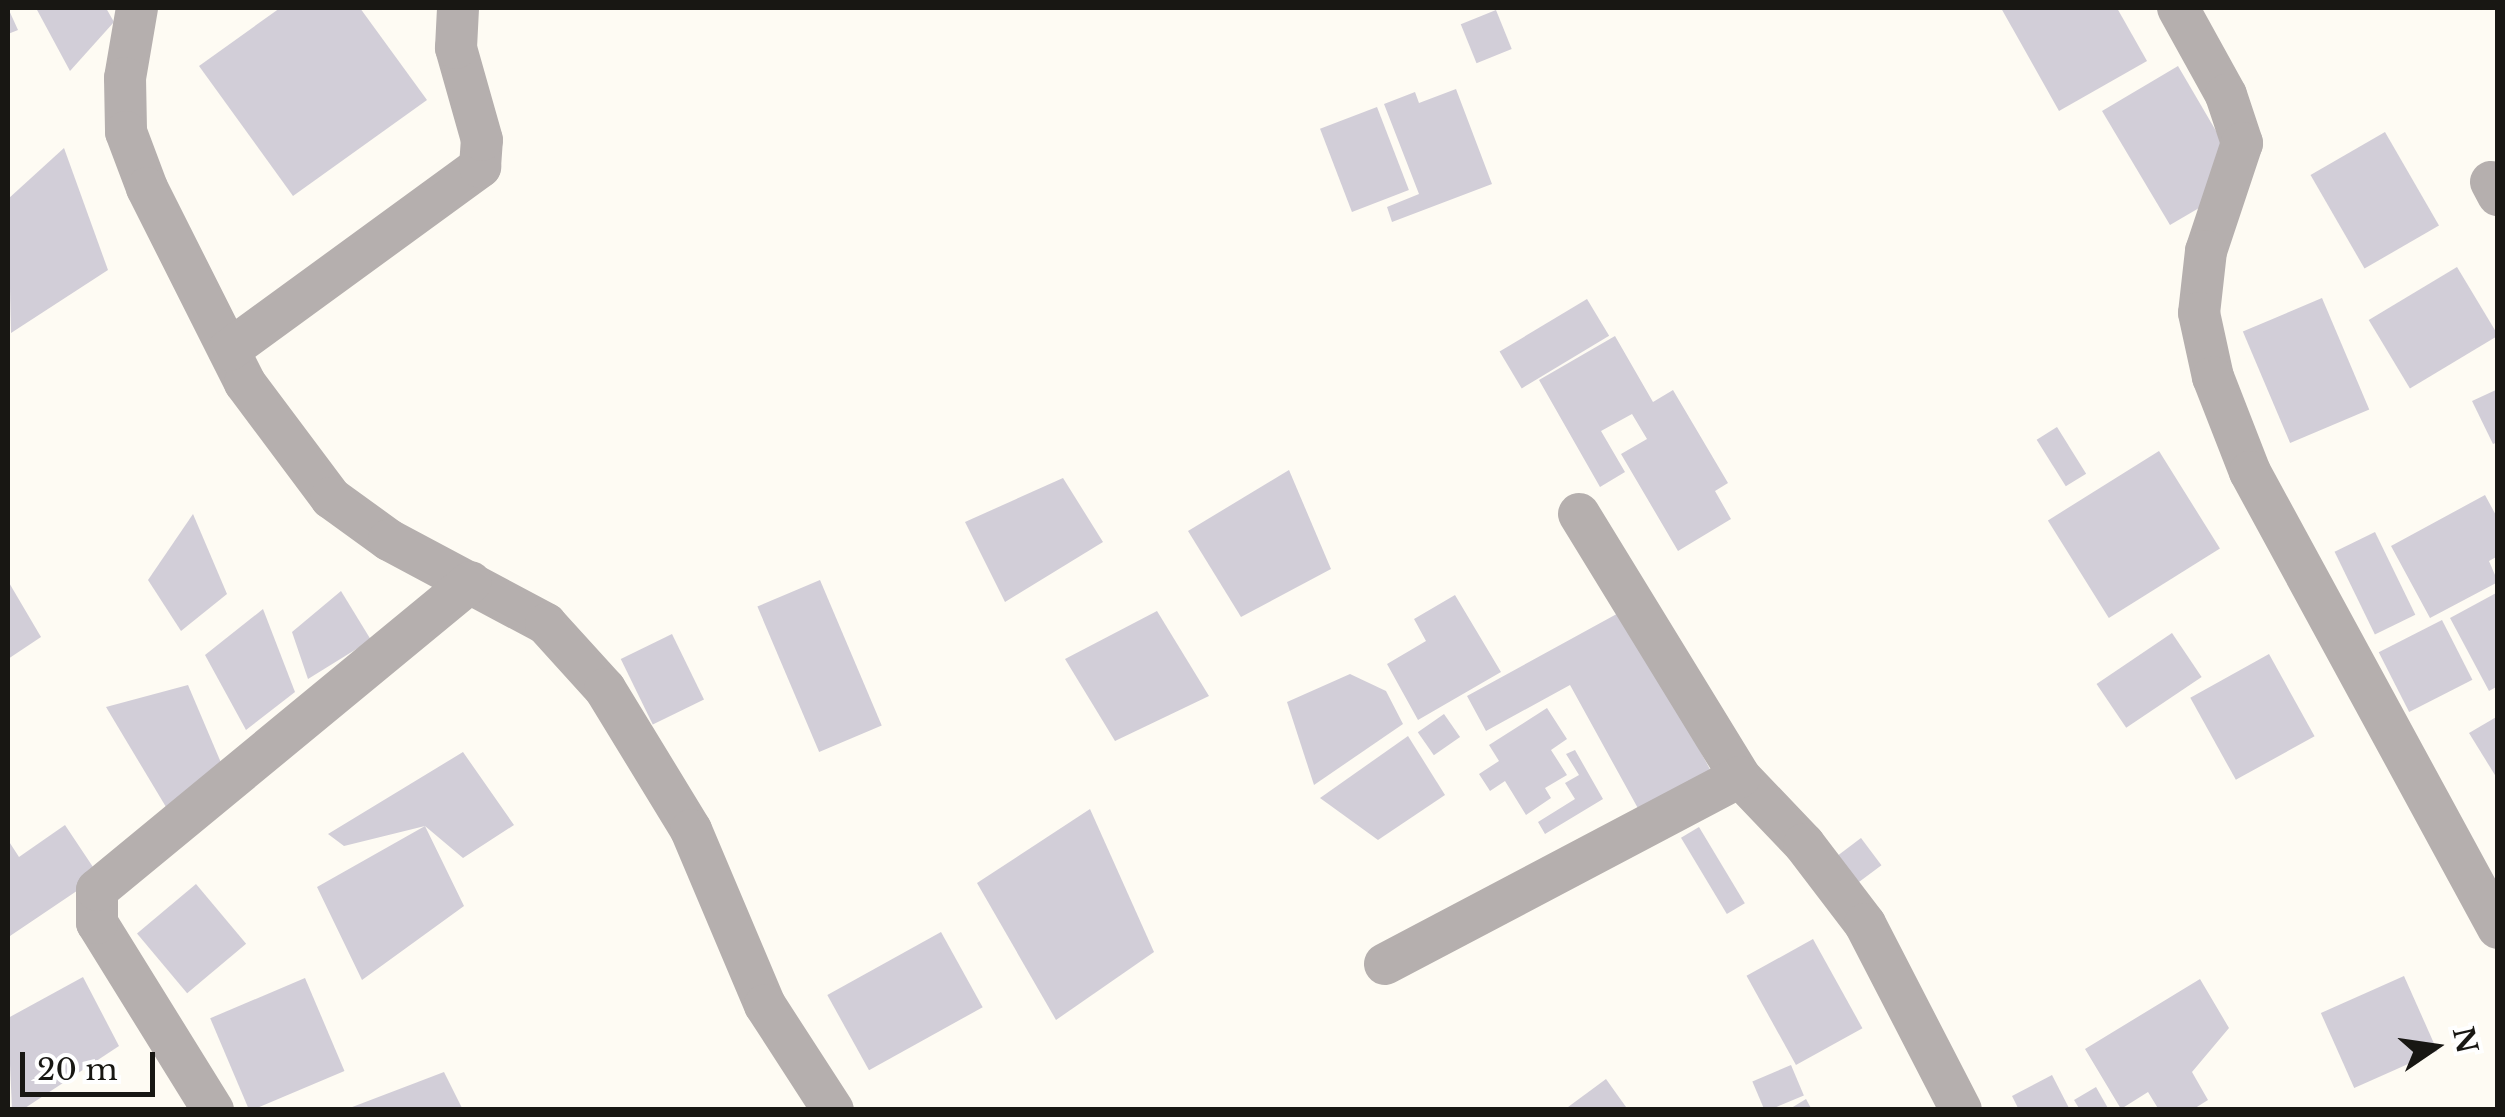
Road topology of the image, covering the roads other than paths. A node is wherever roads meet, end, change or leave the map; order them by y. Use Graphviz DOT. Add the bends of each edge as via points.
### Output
graph roads {
  1 [pos="137,8"];
  2 [pos="458,8"];
  3 [pos="2178,8"];
  4 [pos="229,350"];
  5 [pos="1579,514"];
  6 [pos="470,582"];
  7 [pos="1740,778"];
  8 [pos="2498,928"];
  9 [pos="1385,964"];
  10 [pos="214,1110"];
  11 [pos="833,1110"];
  12 [pos="1961,1110"];
  1 -- 4 [label="street" via="125,78 126,132"];
  2 -- 4 [label="street" via="456,48 482,140 480,168"];
  3 -- 8 [label="street" via="2226,95 2242,143 2206,251 2200,313 2212,377 2250,472"];
  4 -- 6 [label="street" via="331,498 390,540"];
  5 -- 7 [label="street"];
  6 -- 10 [label="street" via="97,890 97,923"];
  6 -- 11 [label="street" via="546,624 604,689 690,830 765,1005"];
  7 -- 9 [label="street"];
  7 -- 12 [label="street" via="1804,844 1865,924"];
}
